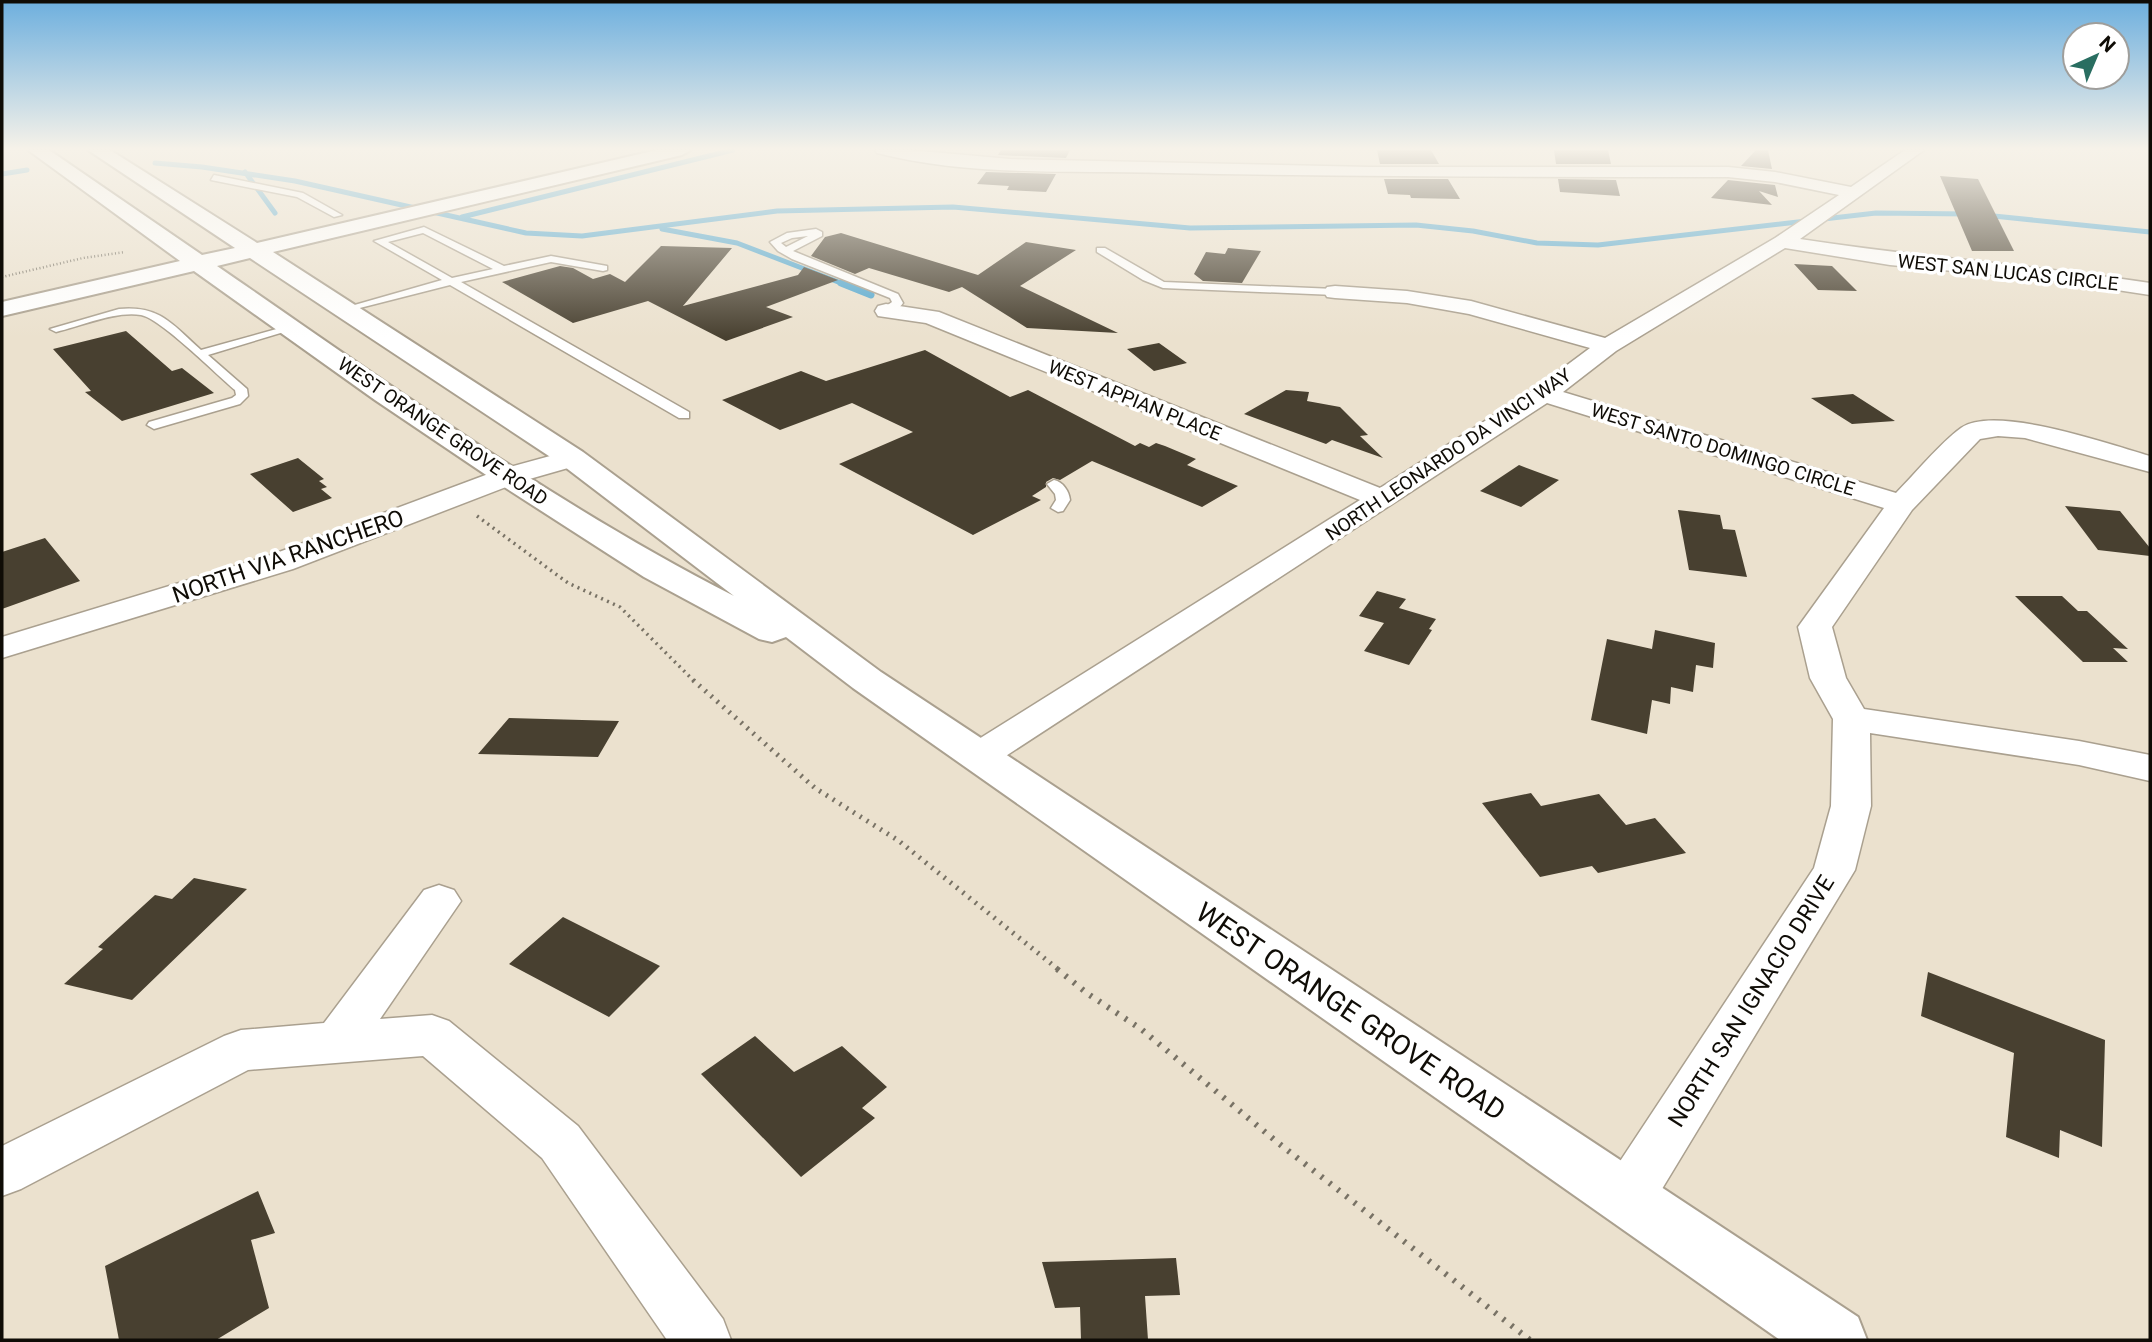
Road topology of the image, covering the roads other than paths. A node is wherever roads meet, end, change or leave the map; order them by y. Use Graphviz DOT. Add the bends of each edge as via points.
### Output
graph roads {
  1 [pos="125,213"];
  2 [pos="195,213"];
  3 [pos="333,213"];
  4 [pos="347,213"];
  5 [pos="415,213"];
  6 [pos="1823,213"];
  7 [pos="337,215"];
  8 [pos="1782,242"];
  9 [pos="244,244"];
  10 [pos="1101,250"];
  11 [pos="786,251"];
  12 [pos="188,257"];
  13 [pos="603,268"];
  14 [pos="502,269"];
  15 [pos="451,281"];
  16 [pos="2150,289"];
  17 [pos="2,290"];
  18 [pos="1335,292"];
  19 [pos="2,309"];
  20 [pos="348,310"];
  21 [pos="886,311"];
  22 [pos="291,328"];
  23 [pos="56,329"];
  24 [pos="1608,346"];
  25 [pos="199,354"];
  26 [pos="1544,394"];
  27 [pos="684,415"];
  28 [pos="155,425"];
  29 [pos="572,458"];
  30 [pos="2150,464"];
  31 [pos="509,475"];
  32 [pos="1054,484"];
  33 [pos="1382,499"];
  34 [pos="1902,504"];
  35 [pos="1058,508"];
  36 [pos="2,648"];
  37 [pos="867,680"];
  38 [pos="1851,719"];
  39 [pos="979,756"];
  40 [pos="2150,768"];
  41 [pos="439,901"];
  42 [pos="337,1042"];
  43 [pos="2,1172"];
  44 [pos="1626,1199"];
  45 [pos="702,1340"];
  46 [pos="1835,1340"];
  1 -- 12 [label="main road, WEST ORANGE GROVE ROAD"];
  2 -- 9 [label="main road, WEST ORANGE GROVE ROAD"];
  3 -- 7 [label="lane"];
  4 -- 7 [label="main road"];
  5 -- 9 [label="main road"];
  6 -- 8 [label="street, NORTH LEONARDO DA VINCI WAY"];
  7 -- 9 [label="main road"];
  8 -- 16 [label="street, WEST SAN LUCAS CIRCLE"];
  8 -- 24 [label="street, NORTH LEONARDO DA VINCI WAY"];
  9 -- 12 [label="main road"];
  9 -- 20 [label="main road, WEST ORANGE GROVE ROAD"];
  10 -- 18 [label="lane" via="1163,285"];
  11 -- 21 [label="lane" via="894,296 898,303"];
  12 -- 17 [label="main road"];
  12 -- 19 [label="main road"];
  12 -- 22 [label="main road, WEST ORANGE GROVE ROAD"];
  13 -- 14 [label="lane" via="551,259"];
  14 -- 15 [label="lane"];
  14 -- 15 [label="lane" via="424,230 379,241"];
  15 -- 20 [label="lane"];
  15 -- 27 [label="lane"];
  18 -- 24 [label="street" via="1471,308"];
  20 -- 29 [label="main road, WEST ORANGE GROVE ROAD"];
  21 -- 33 [label="street, WEST APPIAN PLACE" via="931,317"];
  22 -- 25 [label="lane"];
  22 -- 31 [label="main road, WEST ORANGE GROVE ROAD"];
  23 -- 25 [label="lane" via="124,312 151,313"];
  24 -- 26 [label="street, NORTH LEONARDO DA VINCI WAY"];
  25 -- 28 [label="lane" via="241,389 242,396"];
  26 -- 33 [label="street, NORTH LEONARDO DA VINCI WAY"];
  26 -- 34 [label="street, WEST SANTO DOMINGO CIRCLE"];
  29 -- 31 [label="street, NORTH VIA RANCHERO"];
  29 -- 37 [label="main road, WEST ORANGE GROVE ROAD"];
  30 -- 34 [label="street, NORTH SAN IGNACIO DRIVE" via="2002,423 1972,432"];
  31 -- 36 [label="street, NORTH VIA RANCHERO" via="282,562"];
  31 -- 37 [label="main road, WEST ORANGE GROVE ROAD" via="656,570"];
  32 -- 35 [label="lane" via="1062,493"];
  33 -- 39 [label="street, NORTH LEONARDO DA VINCI WAY"];
  34 -- 38 [label="street, NORTH SAN IGNACIO DRIVE" via="1815,627 1828,678"];
  37 -- 39 [label="main road, WEST ORANGE GROVE ROAD"];
  38 -- 40 [label="street"];
  38 -- 44 [label="street, NORTH SAN IGNACIO DRIVE" via="1851,806 1834,870"];
  39 -- 44 [label="main road, WEST ORANGE GROVE ROAD"];
  41 -- 42 [label="street"];
  42 -- 43 [label="street" via="241,1050"];
  42 -- 45 [label="street" via="432,1035 560,1142"];
  44 -- 46 [label="main road, WEST ORANGE GROVE ROAD"];
}
